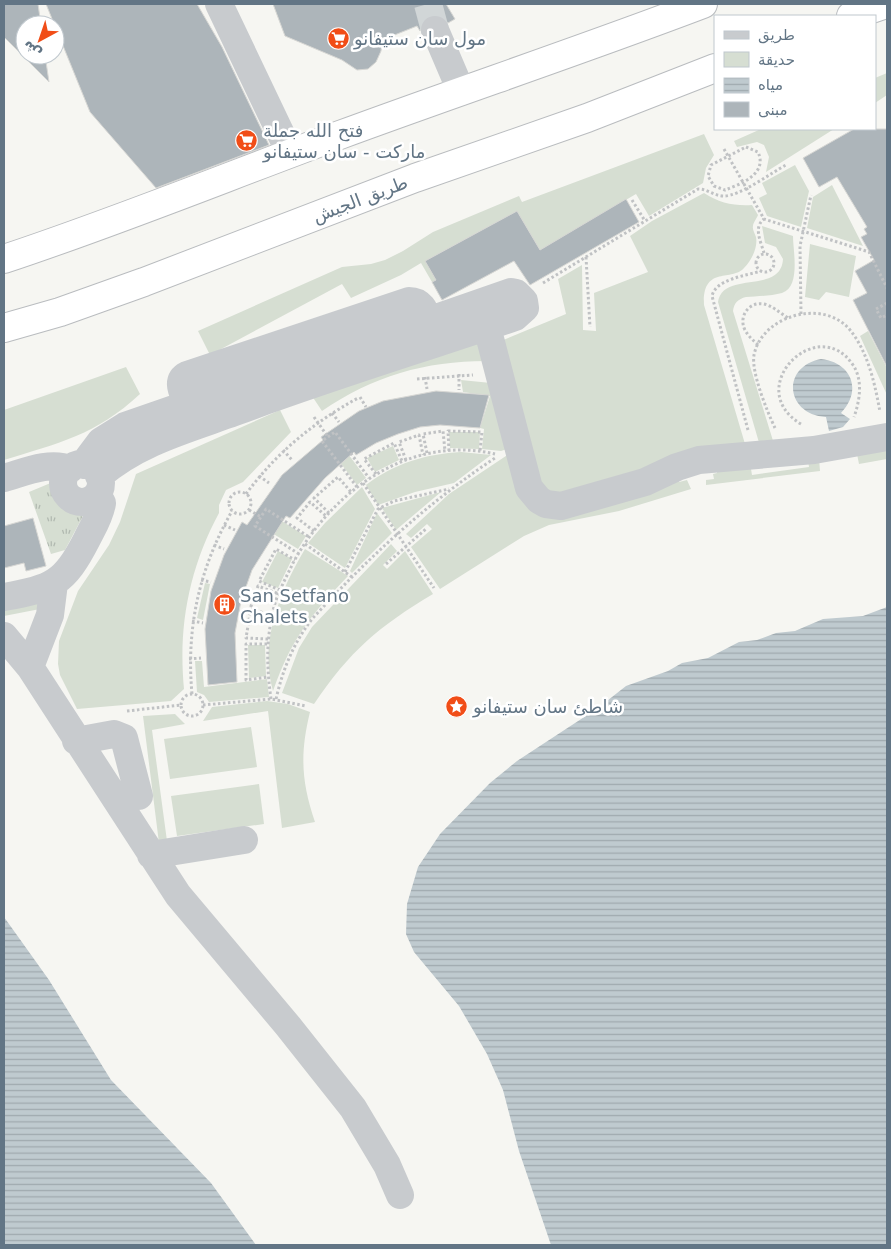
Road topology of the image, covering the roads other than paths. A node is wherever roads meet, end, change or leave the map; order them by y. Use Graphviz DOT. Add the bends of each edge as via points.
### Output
graph roads {
  1 [pos="219,4"];
  2 [pos="886,4"];
  3 [pos="697,5"];
  4 [pos="854,15"];
  5 [pos="435,30"];
  6 [pos="714,68"];
  7 [pos="461,91"];
  8 [pos="290,153"];
  9 [pos="4,259"];
  10 [pos="487,327"];
  11 [pos="4,328"];
  12 [pos="886,437"];
  13 [pos="87,476"];
  14 [pos="4,478"];
  15 [pos="54,584"];
  16 [pos="4,597"];
  17 [pos="4,636"];
  18 [pos="30,666"];
  19 [pos="76,741"];
  20 [pos="139,796"];
  21 [pos="244,840"];
  22 [pos="151,855"];
  23 [pos="400,1195"];
  1 -- 8 [label="street"];
  2 -- 4 [label="highway"];
  3 -- 7 [label="highway" via="563,57"];
  5 -- 7 [label="street"];
  6 -- 11 [label="highway, طريق الجيش" via="586,118 406,181 144,282"];
  7 -- 8 [label="highway"];
  8 -- 9 [label="highway"];
  10 -- 12 [label="street" via="529,488 546,504 562,506 645,482 688,462 836,446"];
  10 -- 13 [label="street" via="300,388 155,441"];
  10 -- 13 [label="street" via="521,314 524,308 521,296 511,292 125,426 93,450"];
  13 -- 14 [label="street" via="62,466 48,466"];
  13 -- 15 [label="street" via="102,503 99,515 78,557"];
  15 -- 16 [label="street"];
  15 -- 18 [label="street" via="50,615"];
  17 -- 18 [label="street"];
  18 -- 19 [label="street"];
  19 -- 20 [label="street" via="114,734 124,738"];
  19 -- 22 [label="street"];
  21 -- 22 [label="street"];
  22 -- 23 [label="street" via="178,896 333,1081 371,1136"];
}
